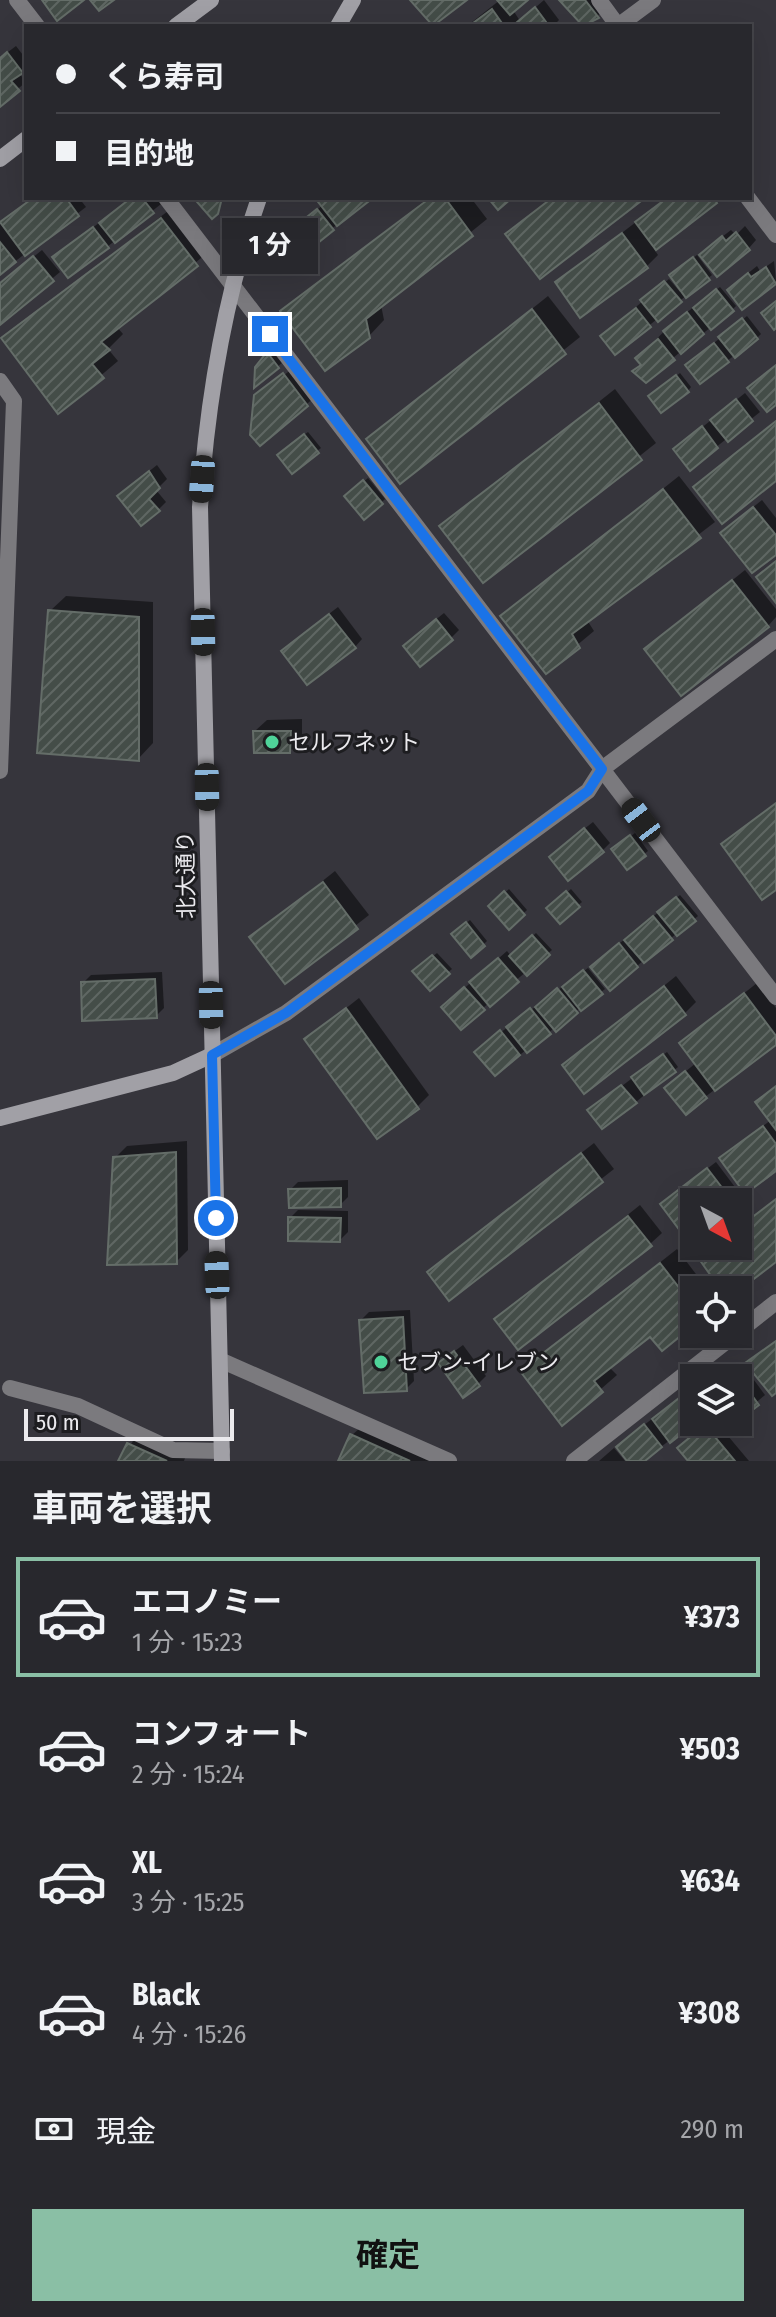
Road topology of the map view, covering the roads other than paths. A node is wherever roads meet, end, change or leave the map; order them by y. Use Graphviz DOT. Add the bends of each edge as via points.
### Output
graph roads {
  1 [pos="17,0"];
  2 [pos="211,0"];
  3 [pos="353,0"];
  4 [pos="599,0"];
  5 [pos="653,0"];
  6 [pos="35,24"];
  7 [pos="179,24"];
  8 [pos="339,24"];
  9 [pos="617,24"];
  10 [pos="621,24"];
  11 [pos="24,141"];
  12 [pos="0,159"];
  13 [pos="168,200"];
  14 [pos="258,200"];
  15 [pos="750,200"];
  16 [pos="776,235"];
  17 [pos="233,286"];
  18 [pos="0,381"];
  19 [pos="776,639"];
  20 [pos="3,679"];
  21 [pos="602,769"];
  22 [pos="0,771"];
  23 [pos="776,997"];
  24 [pos="212,1055"];
  25 [pos="0,1118"];
  26 [pos="776,1302"];
  27 [pos="752,1321"];
  28 [pos="718,1348"];
  29 [pos="220,1360"];
  30 [pos="10,1388"];
  31 [pos="222,1456"];
  32 [pos="449,1461"];
  33 [pos="574,1461"];
  1 -- 6 [label="street"];
  2 -- 7 [label="street"];
  3 -- 8 [label="street"];
  4 -- 9 [label="street"];
  5 -- 10 [label="street"];
  11 -- 12 [label="street"];
  13 -- 17 [label="street"];
  14 -- 17 [label="street, 北大通り"];
  15 -- 16 [label="street"];
  17 -- 21 [label="street"];
  17 -- 24 [label="street, 北大通り" via="211,395 200,507"];
  18 -- 20 [label="street" via="14,401"];
  19 -- 21 [label="street"];
  20 -- 22 [label="street"];
  21 -- 23 [label="street"];
  21 -- 24 [label="street" via="588,791 299,1004"];
  24 -- 25 [label="street" via="173,1073"];
  24 -- 29 [label="street, 北大通り"];
  26 -- 27 [label="street"];
  28 -- 33 [label="street"];
  29 -- 31 [label="street, 北大通り"];
  29 -- 32 [label="street"];
  30 -- 31 [label="street" via="78,1406 173,1450"];
}
